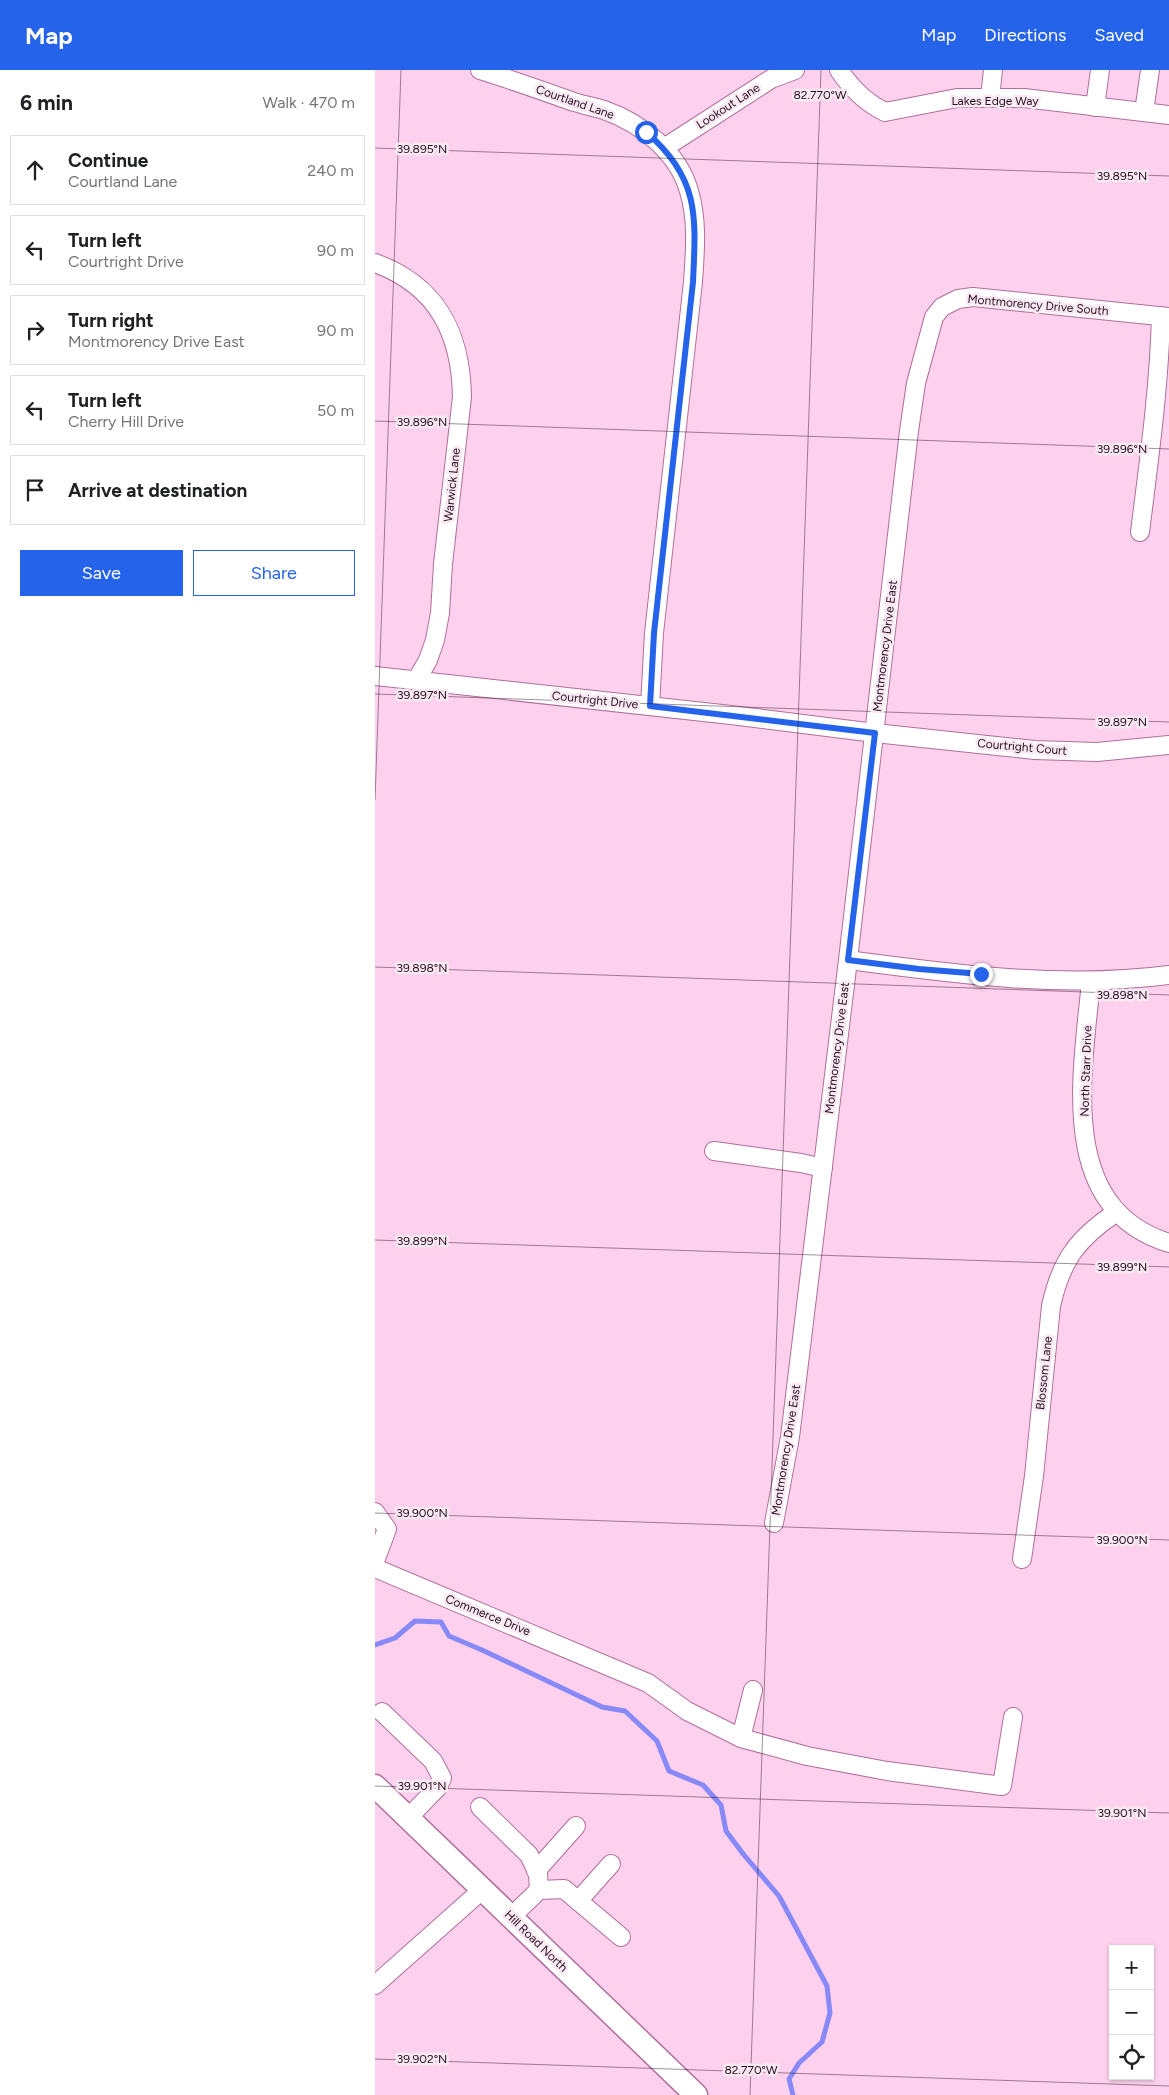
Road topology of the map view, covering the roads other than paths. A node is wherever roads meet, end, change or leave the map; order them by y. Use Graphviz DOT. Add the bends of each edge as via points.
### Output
graph roads {
  1 [pos="480,70"];
  2 [pos="795,70"];
  3 [pos="839,70"];
  4 [pos="993,70"];
  5 [pos="1100,70"];
  6 [pos="1150,70"];
  7 [pos="990,98"];
  8 [pos="1095,107"];
  9 [pos="1144,112"];
  10 [pos="1169,115"];
  11 [pos="664,148"];
  12 [pos="375,264"];
  13 [pos="1165,317"];
  14 [pos="929,336"];
  15 [pos="1140,532"];
  16 [pos="375,676"];
  17 [pos="415,681"];
  18 [pos="650,706"];
  19 [pos="875,733"];
  20 [pos="1169,746"];
  21 [pos="848,960"];
  22 [pos="1169,975"];
  23 [pos="1091,981"];
  24 [pos="714,1151"];
  25 [pos="823,1168"];
  26 [pos="1117,1212"];
  27 [pos="1169,1243"];
  28 [pos="375,1512"];
  29 [pos="774,1522"];
  30 [pos="1022,1559"];
  31 [pos="375,1561"];
  32 [pos="375,1568"];
  33 [pos="753,1690"];
  34 [pos="382,1712"];
  35 [pos="1013,1717"];
  36 [pos="741,1738"];
  37 [pos="376,1789"];
  38 [pos="480,1807"];
  39 [pos="408,1818"];
  40 [pos="576,1826"];
  41 [pos="611,1864"];
  42 [pos="537,1871"];
  43 [pos="482,1890"];
  44 [pos="539,1890"];
  45 [pos="578,1901"];
  46 [pos="511,1917"];
  47 [pos="621,1938"];
  48 [pos="375,1985"];
  49 [pos="696,2095"];
  1 -- 11 [label="street, Courtland Lane" via="625,119"];
  2 -- 11 [label="street, Lookout Lane" via="771,79"];
  3 -- 7 [label="street, Lakes Edge Way" via="865,99 885,112 957,98"];
  4 -- 7 [label="street"];
  5 -- 8 [label="street"];
  6 -- 9 [label="street"];
  7 -- 8 [label="street, Lakes Edge Way" via="1024,98"];
  8 -- 9 [label="street, Lakes Edge Way"];
  9 -- 10 [label="street, Lakes Edge Way"];
  11 -- 18 [label="street, Courtland Lane" via="679,167 689,189 695,235 693,282 654,633"];
  12 -- 17 [label="street, Warwick Lane" via="407,279 437,307 458,350 462,373 440,614 431,653"];
  13 -- 14 [label="street, Montmorency Drive South" via="973,297 957,299 942,307 934,317"];
  13 -- 15 [label="street"];
  14 -- 19 [label="street, Montmorency Drive East" via="914,392"];
  16 -- 17 [label="street, Courtright Drive"];
  17 -- 18 [label="street, Courtright Drive"];
  18 -- 19 [label="street, Courtright Drive"];
  19 -- 20 [label="street, Courtright Court" via="1035,750 1097,752"];
  19 -- 21 [label="street, Montmorency Drive East"];
  21 -- 23 [label="street" via="919,969"];
  21 -- 25 [label="street, Montmorency Drive East"];
  22 -- 23 [label="street"];
  23 -- 26 [label="street, North Starr Drive" via="1083,1094 1085,1133 1090,1164 1098,1186"];
  24 -- 25 [label="street"];
  25 -- 29 [label="street, Montmorency Drive East" via="790,1437"];
  26 -- 27 [label="street, North Starr Drive" via="1145,1234"];
  26 -- 30 [label="street, Blossom Lane" via="1095,1226 1080,1241 1056,1283"];
  28 -- 31 [label="street" via="387,1529"];
  32 -- 36 [label="street, Commerce Drive" via="648,1683 687,1711"];
  33 -- 36 [label="street"];
  34 -- 39 [label="street" via="433,1761 442,1778 438,1787"];
  35 -- 36 [label="street, Commerce Drive" via="1002,1786 887,1771 807,1756"];
  37 -- 39 [label="main road, Hill Road North"];
  38 -- 42 [label="street" via="529,1855"];
  39 -- 43 [label="main road, Hill Road North"];
  40 -- 42 [label="street"];
  41 -- 45 [label="street"];
  42 -- 44 [label="street"];
  43 -- 46 [label="main road, Hill Road North"];
  43 -- 48 [label="street"];
  44 -- 45 [label="street" via="564,1888"];
  44 -- 46 [label="street"];
  45 -- 47 [label="street"];
  46 -- 49 [label="main road, Hill Road North"];
}
